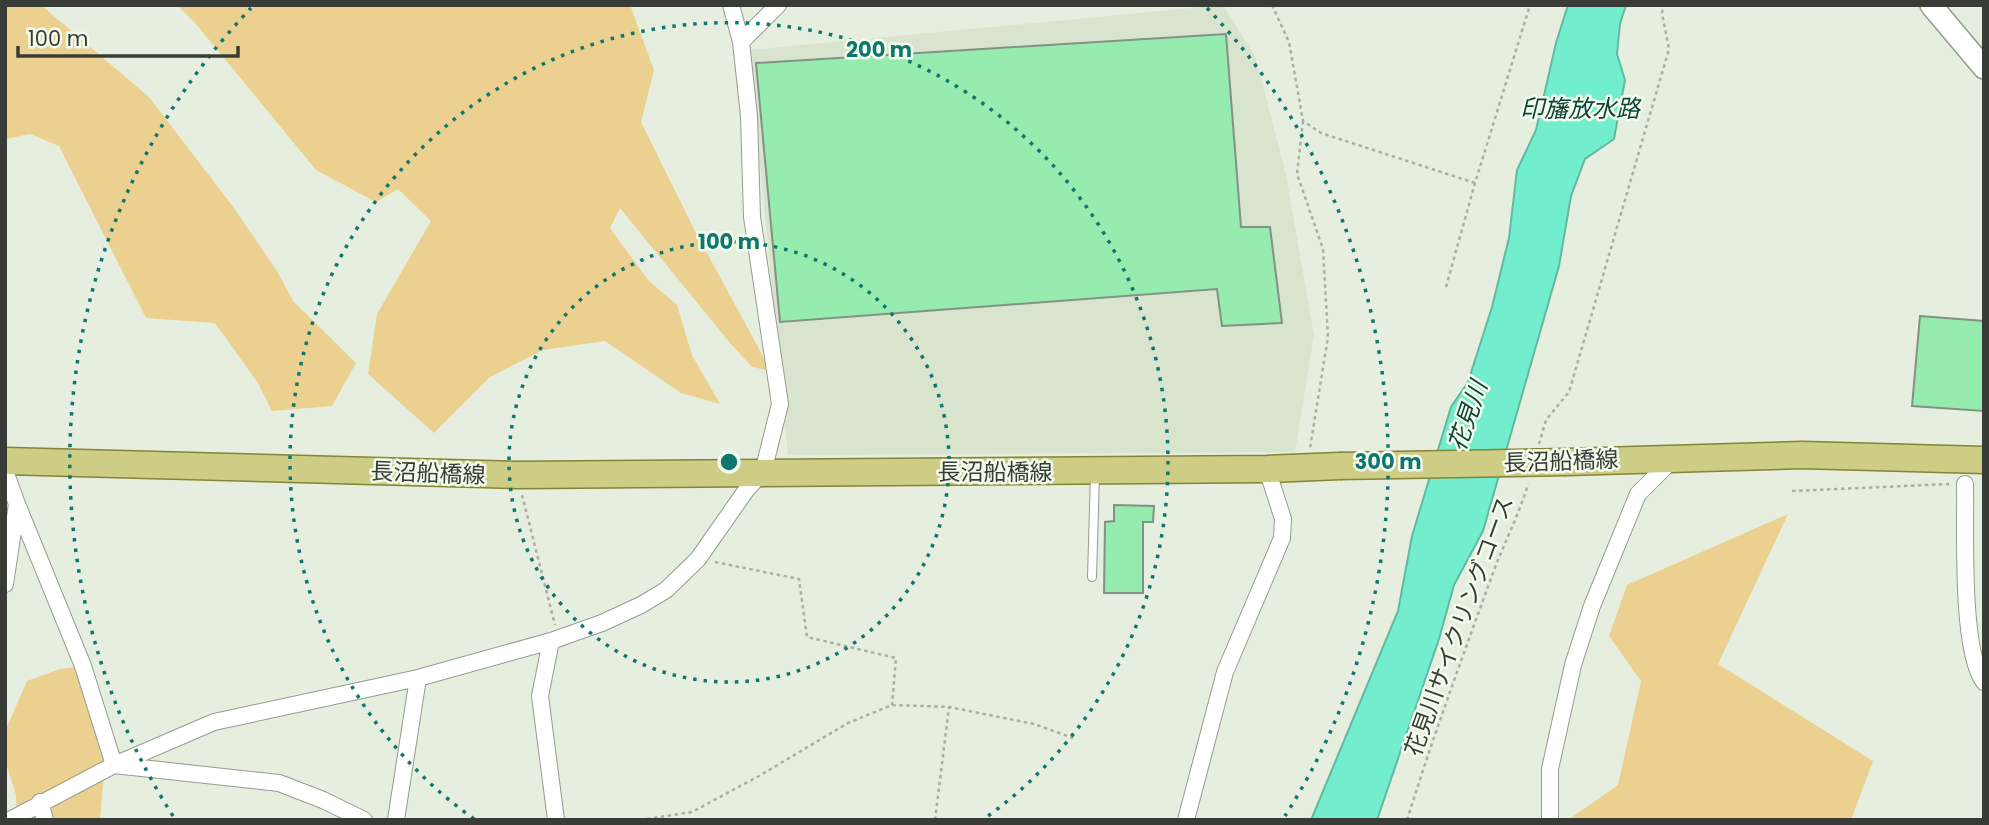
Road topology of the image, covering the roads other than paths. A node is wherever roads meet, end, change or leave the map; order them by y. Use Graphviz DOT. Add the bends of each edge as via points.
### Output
graph roads {
  1 [pos="731,5"];
  2 [pos="778,5"];
  3 [pos="1931,5"];
  4 [pos="741,42"];
  5 [pos="1984,68"];
  6 [pos="1675,457"];
  7 [pos="1984,460"];
  8 [pos="5,461"];
  9 [pos="1267,470"];
  10 [pos="5,471"];
  11 [pos="1095,471"];
  12 [pos="763,472"];
  13 [pos="1965,484"];
  14 [pos="17,504"];
  15 [pos="1092,577"];
  16 [pos="5,584"];
  17 [pos="555,640"];
  18 [pos="418,678"];
  19 [pos="1984,681"];
  20 [pos="114,765"];
  21 [pos="40,802"];
  22 [pos="9,819"];
  23 [pos="45,820"];
  24 [pos="364,820"];
  25 [pos="396,820"];
  26 [pos="556,820"];
  27 [pos="1185,820"];
  28 [pos="1550,820"];
  1 -- 4 [label="street"];
  2 -- 4 [label="street"];
  3 -- 5 [label="street"];
  4 -- 12 [label="street" via="752,217 780,404"];
  6 -- 7 [label="main road, 長沼船橋線"];
  6 -- 9 [label="main road, 長沼船橋線, bridge"];
  6 -- 28 [label="street" via="1638,494 1592,606 1573,665 1550,769"];
  8 -- 12 [label="main road, 長沼船橋線" via="517,475"];
  9 -- 11 [label="main road, 長沼船橋線"];
  9 -- 27 [label="street" via="1283,519 1282,538 1225,672"];
  10 -- 14 [label="street"];
  11 -- 12 [label="main road, 長沼船橋線"];
  11 -- 15 [label="lane"];
  12 -- 17 [label="street" via="698,559 666,590"];
  13 -- 19 [label="street" via="1967,612"];
  14 -- 16 [label="street"];
  14 -- 20 [label="street" via="83,666"];
  17 -- 18 [label="street"];
  17 -- 26 [label="street" via="540,696"];
  18 -- 20 [label="street" via="214,722"];
  18 -- 25 [label="street"];
  20 -- 21 [label="street"];
  20 -- 24 [label="street" via="279,783"];
  21 -- 22 [label="street"];
  21 -- 23 [label="street"];
}
